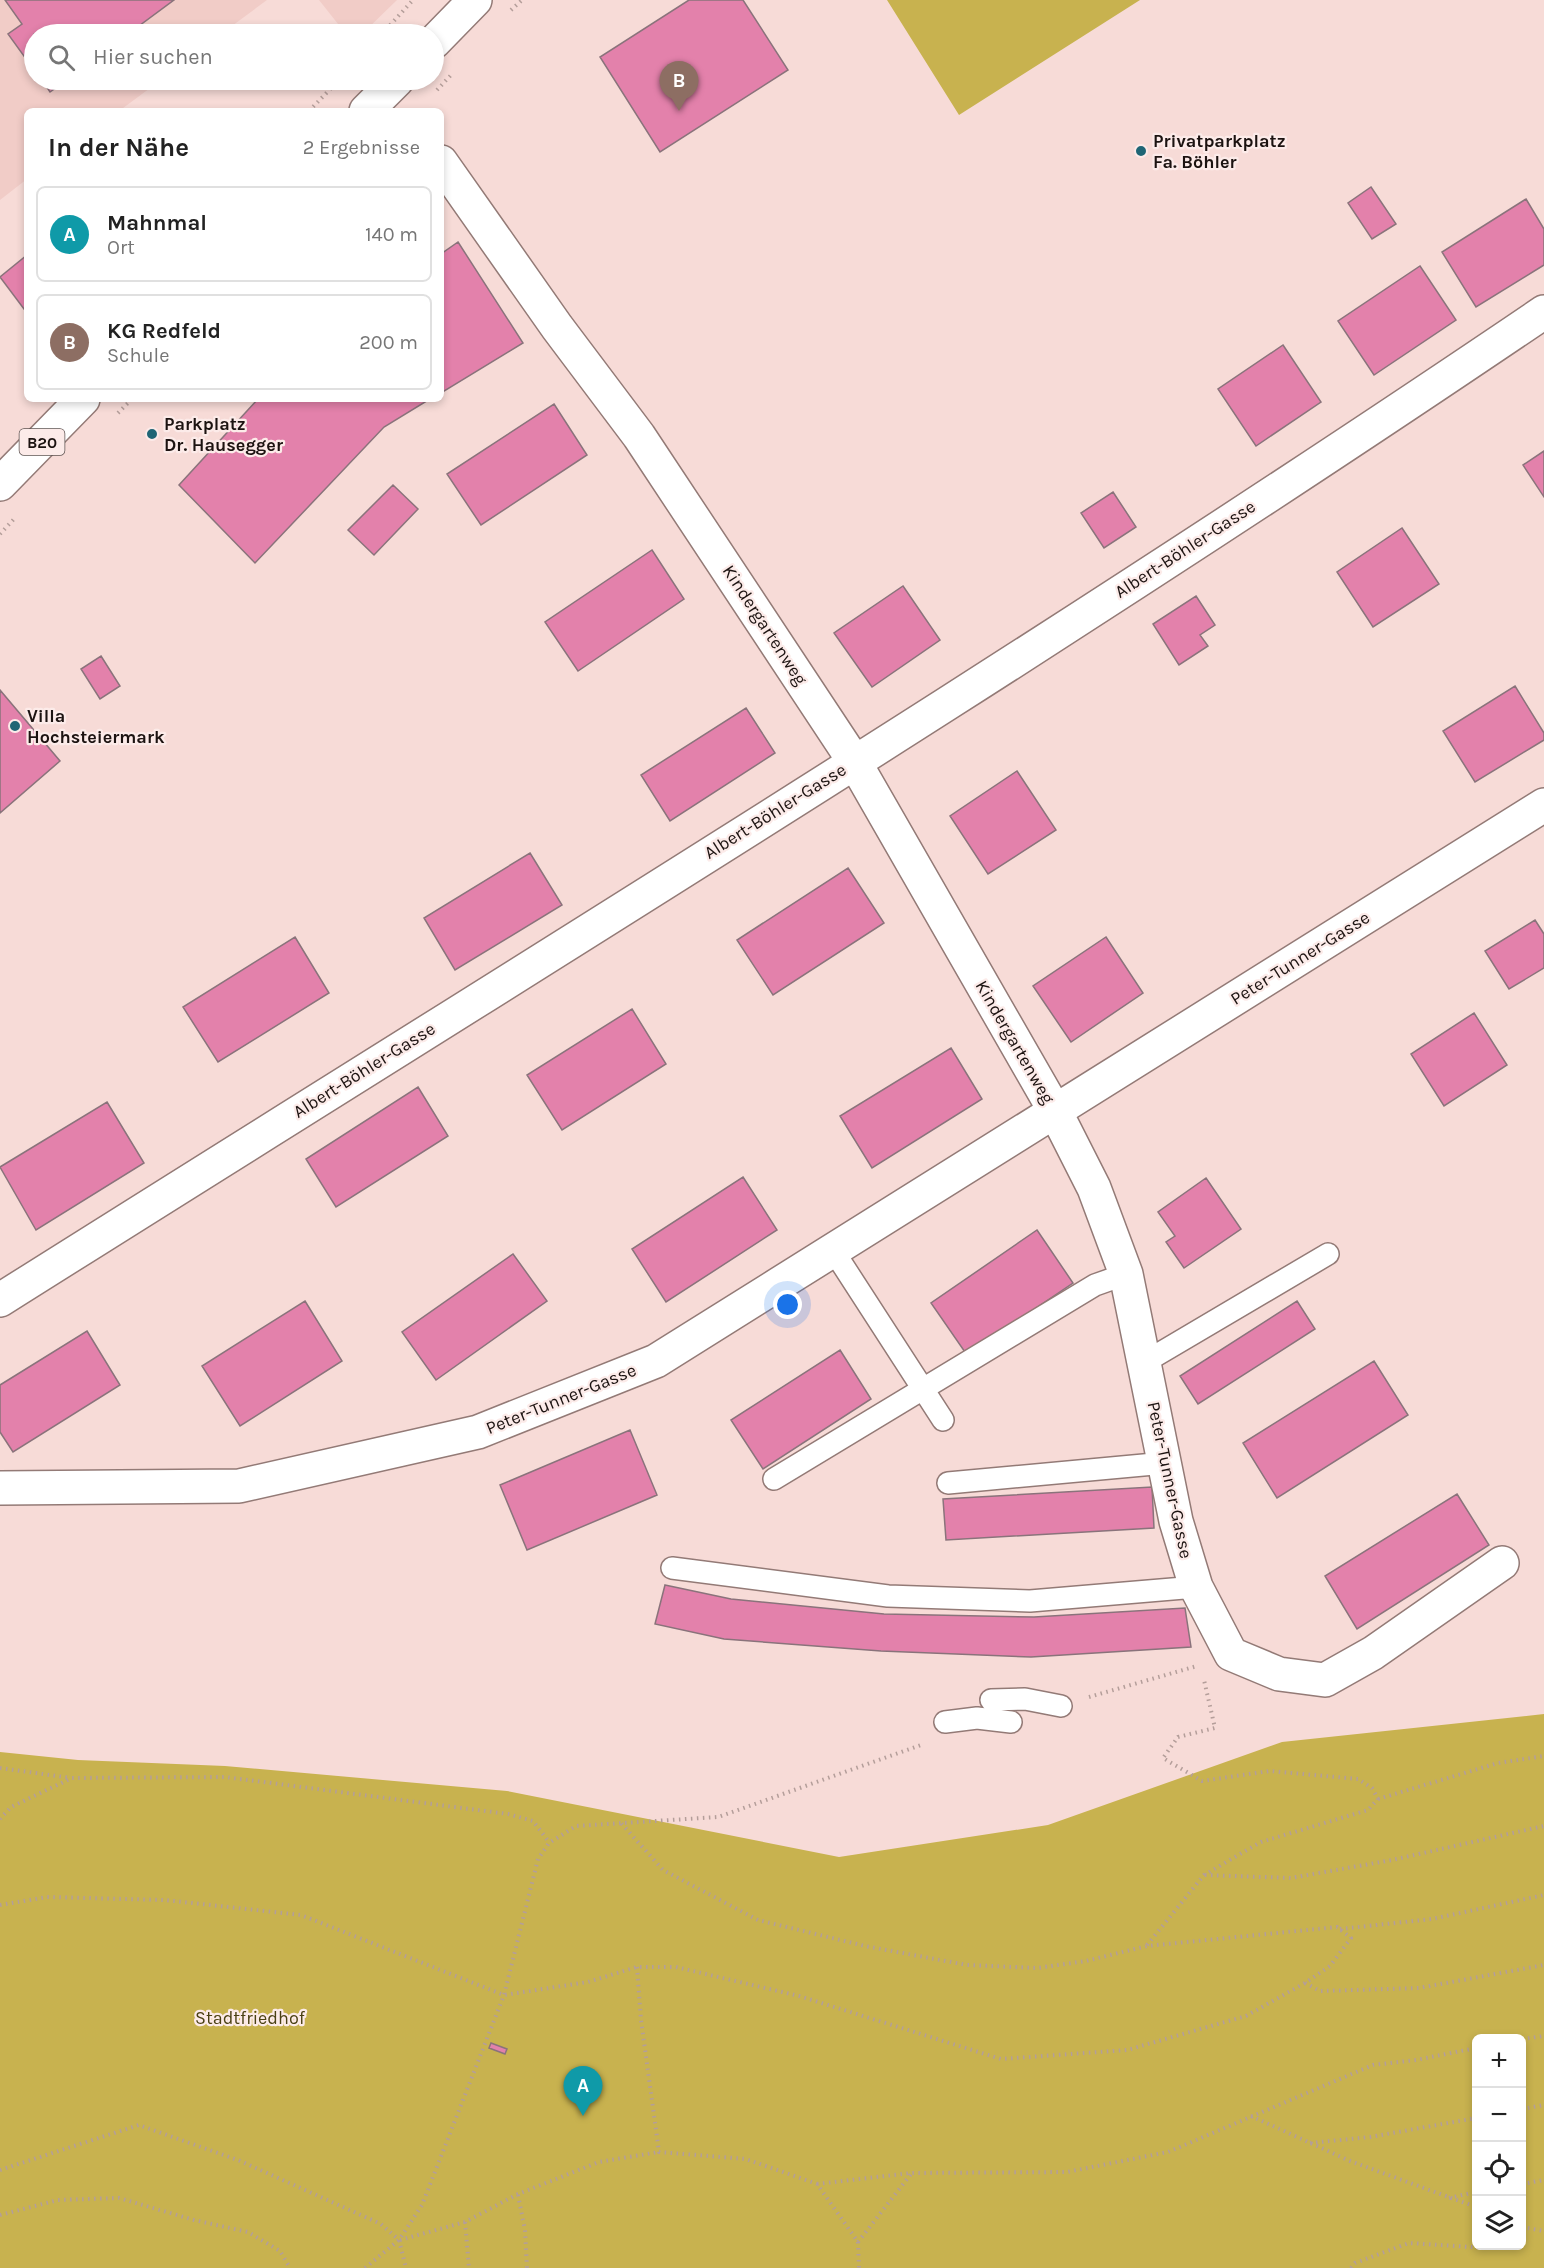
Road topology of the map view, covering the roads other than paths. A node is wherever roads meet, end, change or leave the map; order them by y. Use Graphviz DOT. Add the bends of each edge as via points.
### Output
graph roads {
  1 [pos="475,0"];
  2 [pos="444,32"];
  3 [pos="444,166"];
  4 [pos="1544,312"];
  5 [pos="80,402"];
  6 [pos="0,484"];
  7 [pos="854,761"];
  8 [pos="1544,806"];
  9 [pos="1055,1111"];
  10 [pos="833,1250"];
  11 [pos="1328,1254"];
  12 [pos="1126,1274"];
  13 [pos="0,1300"];
  14 [pos="1146,1362"];
  15 [pos="923,1389"];
  16 [pos="943,1420"];
  17 [pos="1165,1463"];
  18 [pos="774,1479"];
  19 [pos="948,1483"];
  20 [pos="0,1488"];
  21 [pos="1502,1563"];
  22 [pos="672,1568"];
  23 [pos="1196,1587"];
  24 [pos="991,1700"];
  25 [pos="1061,1707"];
  26 [pos="1011,1722"];
  27 [pos="940,1731"];
  1 -- 2 [label="street"];
  3 -- 7 [label="street, Kindergartenweg" via="639,436"];
  4 -- 7 [label="street, Albert-Böhler-Gasse" via="1375,427"];
  5 -- 6 [label="street, B20"];
  7 -- 9 [label="street, Kindergartenweg"];
  7 -- 13 [label="street, Albert-Böhler-Gasse"];
  8 -- 9 [label="street, Peter-Tunner-Gasse"];
  9 -- 10 [label="street, Peter-Tunner-Gasse"];
  9 -- 12 [label="street, Peter-Tunner-Gasse" via="1094,1188"];
  10 -- 15 [label="lane"];
  10 -- 20 [label="street, Peter-Tunner-Gasse" via="656,1361 478,1432 239,1486"];
  11 -- 14 [label="lane"];
  12 -- 14 [label="street, Peter-Tunner-Gasse"];
  12 -- 15 [label="lane" via="1095,1285"];
  14 -- 17 [label="street, Peter-Tunner-Gasse"];
  15 -- 16 [label="lane"];
  15 -- 18 [label="lane"];
  17 -- 19 [label="lane"];
  17 -- 23 [label="street, Peter-Tunner-Gasse" via="1176,1521"];
  21 -- 23 [label="street, Peter-Tunner-Gasse" via="1373,1653 1325,1680 1278,1674 1231,1654"];
  22 -- 23 [label="lane" via="899,1597 1030,1601"];
  24 -- 25 [label="lane" via="1025,1699"];
  26 -- 27 [label="lane" via="977,1718"];
}
